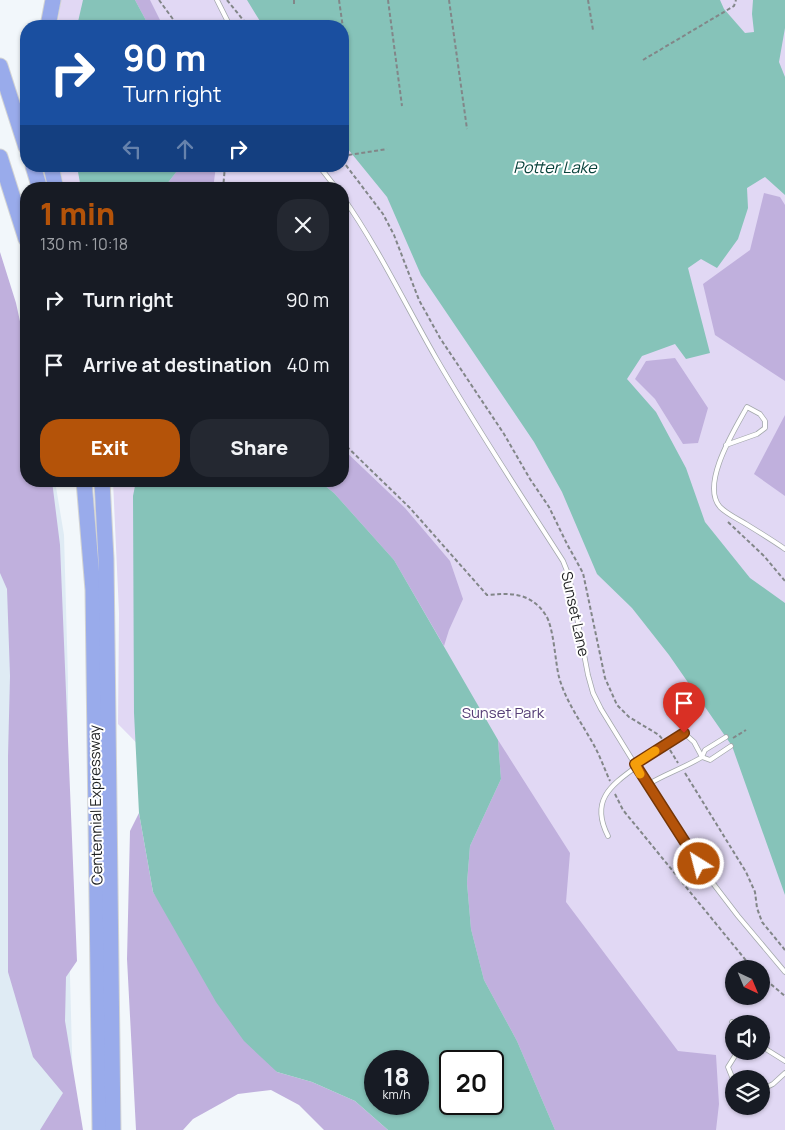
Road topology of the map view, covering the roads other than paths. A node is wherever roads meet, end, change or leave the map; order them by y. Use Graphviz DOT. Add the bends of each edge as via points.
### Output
graph roads {
  1 [pos="53,0"];
  2 [pos="217,0"];
  3 [pos="49,20"];
  4 [pos="227,20"];
  5 [pos="0,66"];
  6 [pos="20,128"];
  7 [pos="0,157"];
  8 [pos="324,172"];
  9 [pos="0,176"];
  10 [pos="332,182"];
  11 [pos="349,207"];
  12 [pos="20,220"];
  13 [pos="20,221"];
  14 [pos="726,445"];
  15 [pos="84,487"];
  16 [pos="102,487"];
  17 [pos="785,549"];
  18 [pos="726,737"];
  19 [pos="731,746"];
  20 [pos="702,757"];
  21 [pos="635,765"];
  22 [pos="647,785"];
  23 [pos="608,836"];
  24 [pos="785,972"];
  25 [pos="770,1052"];
  26 [pos="785,1061"];
  27 [pos="785,1073"];
  28 [pos="770,1086"];
  29 [pos="100,1130"];
  30 [pos="114,1130"];
  1 -- 3 [label="highway"];
  2 -- 4 [label="lane"];
  5 -- 6 [label="highway"];
  7 -- 12 [label="highway"];
  8 -- 10 [label="lane"];
  9 -- 13 [label="highway"];
  11 -- 21 [label="lane, Sunset Lane" via="377,249 470,417 563,562 569,576 593,693"];
  14 -- 14 [label="lane" via="765,428 760,414 747,407"];
  14 -- 17 [label="lane" via="715,484 720,507"];
  15 -- 29 [label="highway, Centennial Expressway" via="93,599"];
  16 -- 30 [label="highway, Centennial Expressway"];
  18 -- 20 [label="lane" via="705,750"];
  19 -- 20 [label="lane" via="710,760"];
  20 -- 21 [label="lane" via="694,742 684,733"];
  20 -- 22 [label="lane"];
  21 -- 22 [label="lane, Sunset Lane"];
  21 -- 23 [label="lane" via="612,785 603,800 600,811"];
  22 -- 24 [label="lane, Sunset Lane" via="689,852"];
  25 -- 26 [label="lane"];
  27 -- 28 [label="lane"];
}
